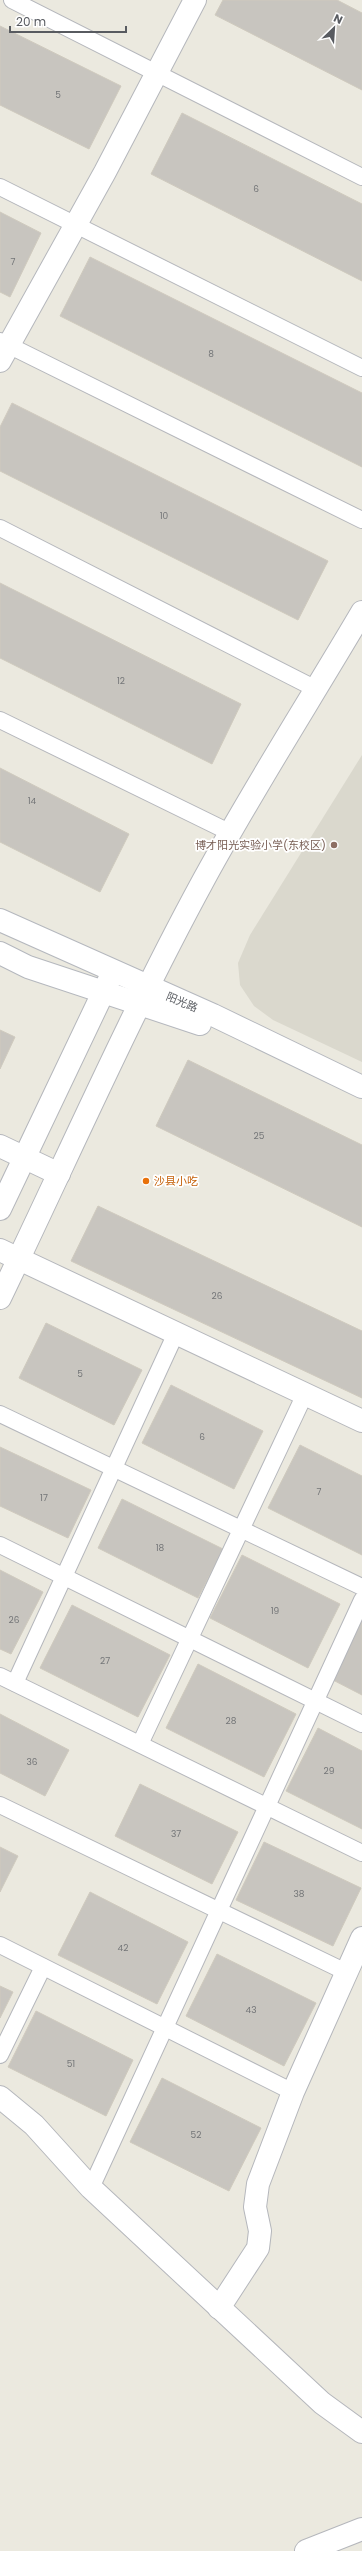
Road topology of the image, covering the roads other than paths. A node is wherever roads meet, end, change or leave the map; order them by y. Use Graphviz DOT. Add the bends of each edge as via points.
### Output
graph roads {
  1 [pos="12,0"];
  2 [pos="194,0"];
  3 [pos="156,73"];
  4 [pos="362,176"];
  5 [pos="0,187"];
  6 [pos="76,224"];
  7 [pos="3,349"];
  8 [pos="362,368"];
  9 [pos="362,520"];
  10 [pos="0,528"];
  11 [pos="362,612"];
  12 [pos="316,689"];
  13 [pos="0,720"];
  14 [pos="231,833"];
  15 [pos="0,920"];
  16 [pos="0,953"];
  17 [pos="113,971"];
  18 [pos="103,991"];
  19 [pos="144,995"];
  20 [pos="362,1087"];
  21 [pos="362,1102"];
  22 [pos="0,1146"];
  23 [pos="24,1158"];
  24 [pos="60,1174"];
  25 [pos="0,1209"];
  26 [pos="9,1255"];
  27 [pos="0,1298"];
  28 [pos="176,1333"];
  29 [pos="305,1394"];
  30 [pos="0,1414"];
  31 [pos="362,1421"];
  32 [pos="114,1468"];
  33 [pos="242,1529"];
  34 [pos="0,1545"];
  35 [pos="64,1577"];
  36 [pos="362,1586"];
  37 [pos="362,1600"];
  38 [pos="190,1638"];
  39 [pos="0,1676"];
  40 [pos="15,1683"];
  41 [pos="316,1701"];
  42 [pos="362,1724"];
  43 [pos="140,1744"];
  44 [pos="0,1805"];
  45 [pos="267,1806"];
  46 [pos="362,1853"];
  47 [pos="218,1911"];
  48 [pos="362,1938"];
  49 [pos="0,1945"];
  50 [pos="43,1967"];
  51 [pos="346,1972"];
  52 [pos="165,2027"];
  53 [pos="0,2056"];
  54 [pos="293,2092"];
  55 [pos="0,2097"];
  56 [pos="90,2188"];
  57 [pos="219,2308"];
  58 [pos="362,2432"];
  59 [pos="362,2530"];
  60 [pos="306,2551"];
  1 -- 3 [label="lane"];
  2 -- 3 [label="street"];
  3 -- 4 [label="lane"];
  3 -- 6 [label="street"];
  5 -- 6 [label="lane"];
  6 -- 7 [label="street"];
  6 -- 8 [label="lane"];
  7 -- 9 [label="lane"];
  10 -- 12 [label="lane"];
  11 -- 12 [label="street"];
  12 -- 14 [label="street"];
  13 -- 14 [label="lane"];
  14 -- 19 [label="street" via="204,878"];
  15 -- 17 [label="street, 阳光路"];
  16 -- 18 [label="street, 阳光路" via="28,966"];
  17 -- 18 [label="street"];
  17 -- 19 [label="street, 阳光路"];
  18 -- 19 [label="street, 阳光路"];
  18 -- 23 [label="street"];
  19 -- 20 [label="street, 阳光路" via="213,1015"];
  19 -- 21 [label="street, 阳光路"];
  19 -- 24 [label="street"];
  22 -- 23 [label="street"];
  23 -- 24 [label="street"];
  23 -- 25 [label="street"];
  24 -- 26 [label="street"];
  26 -- 27 [label="street"];
  26 -- 28 [label="street"];
  28 -- 29 [label="street"];
  28 -- 32 [label="lane"];
  29 -- 31 [label="street"];
  29 -- 33 [label="lane"];
  30 -- 32 [label="lane"];
  32 -- 33 [label="lane"];
  32 -- 35 [label="lane"];
  33 -- 36 [label="lane"];
  33 -- 38 [label="lane"];
  34 -- 35 [label="lane"];
  35 -- 38 [label="lane"];
  35 -- 40 [label="lane"];
  37 -- 41 [label="lane"];
  38 -- 41 [label="lane"];
  38 -- 43 [label="lane"];
  39 -- 40 [label="lane"];
  40 -- 43 [label="lane"];
  41 -- 42 [label="lane"];
  41 -- 45 [label="lane"];
  43 -- 45 [label="lane"];
  44 -- 47 [label="lane"];
  45 -- 46 [label="lane"];
  45 -- 47 [label="lane"];
  47 -- 51 [label="lane"];
  47 -- 52 [label="lane"];
  48 -- 51 [label="street"];
  49 -- 50 [label="lane"];
  50 -- 52 [label="lane"];
  50 -- 53 [label="lane"];
  51 -- 54 [label="street"];
  52 -- 54 [label="lane"];
  52 -- 56 [label="lane"];
  54 -- 57 [label="street" via="258,2184 255,2207 260,2231 258,2248"];
  55 -- 56 [label="street" via="34,2125"];
  56 -- 57 [label="street"];
  57 -- 58 [label="street" via="322,2403"];
  59 -- 60 [label="street"];
}
